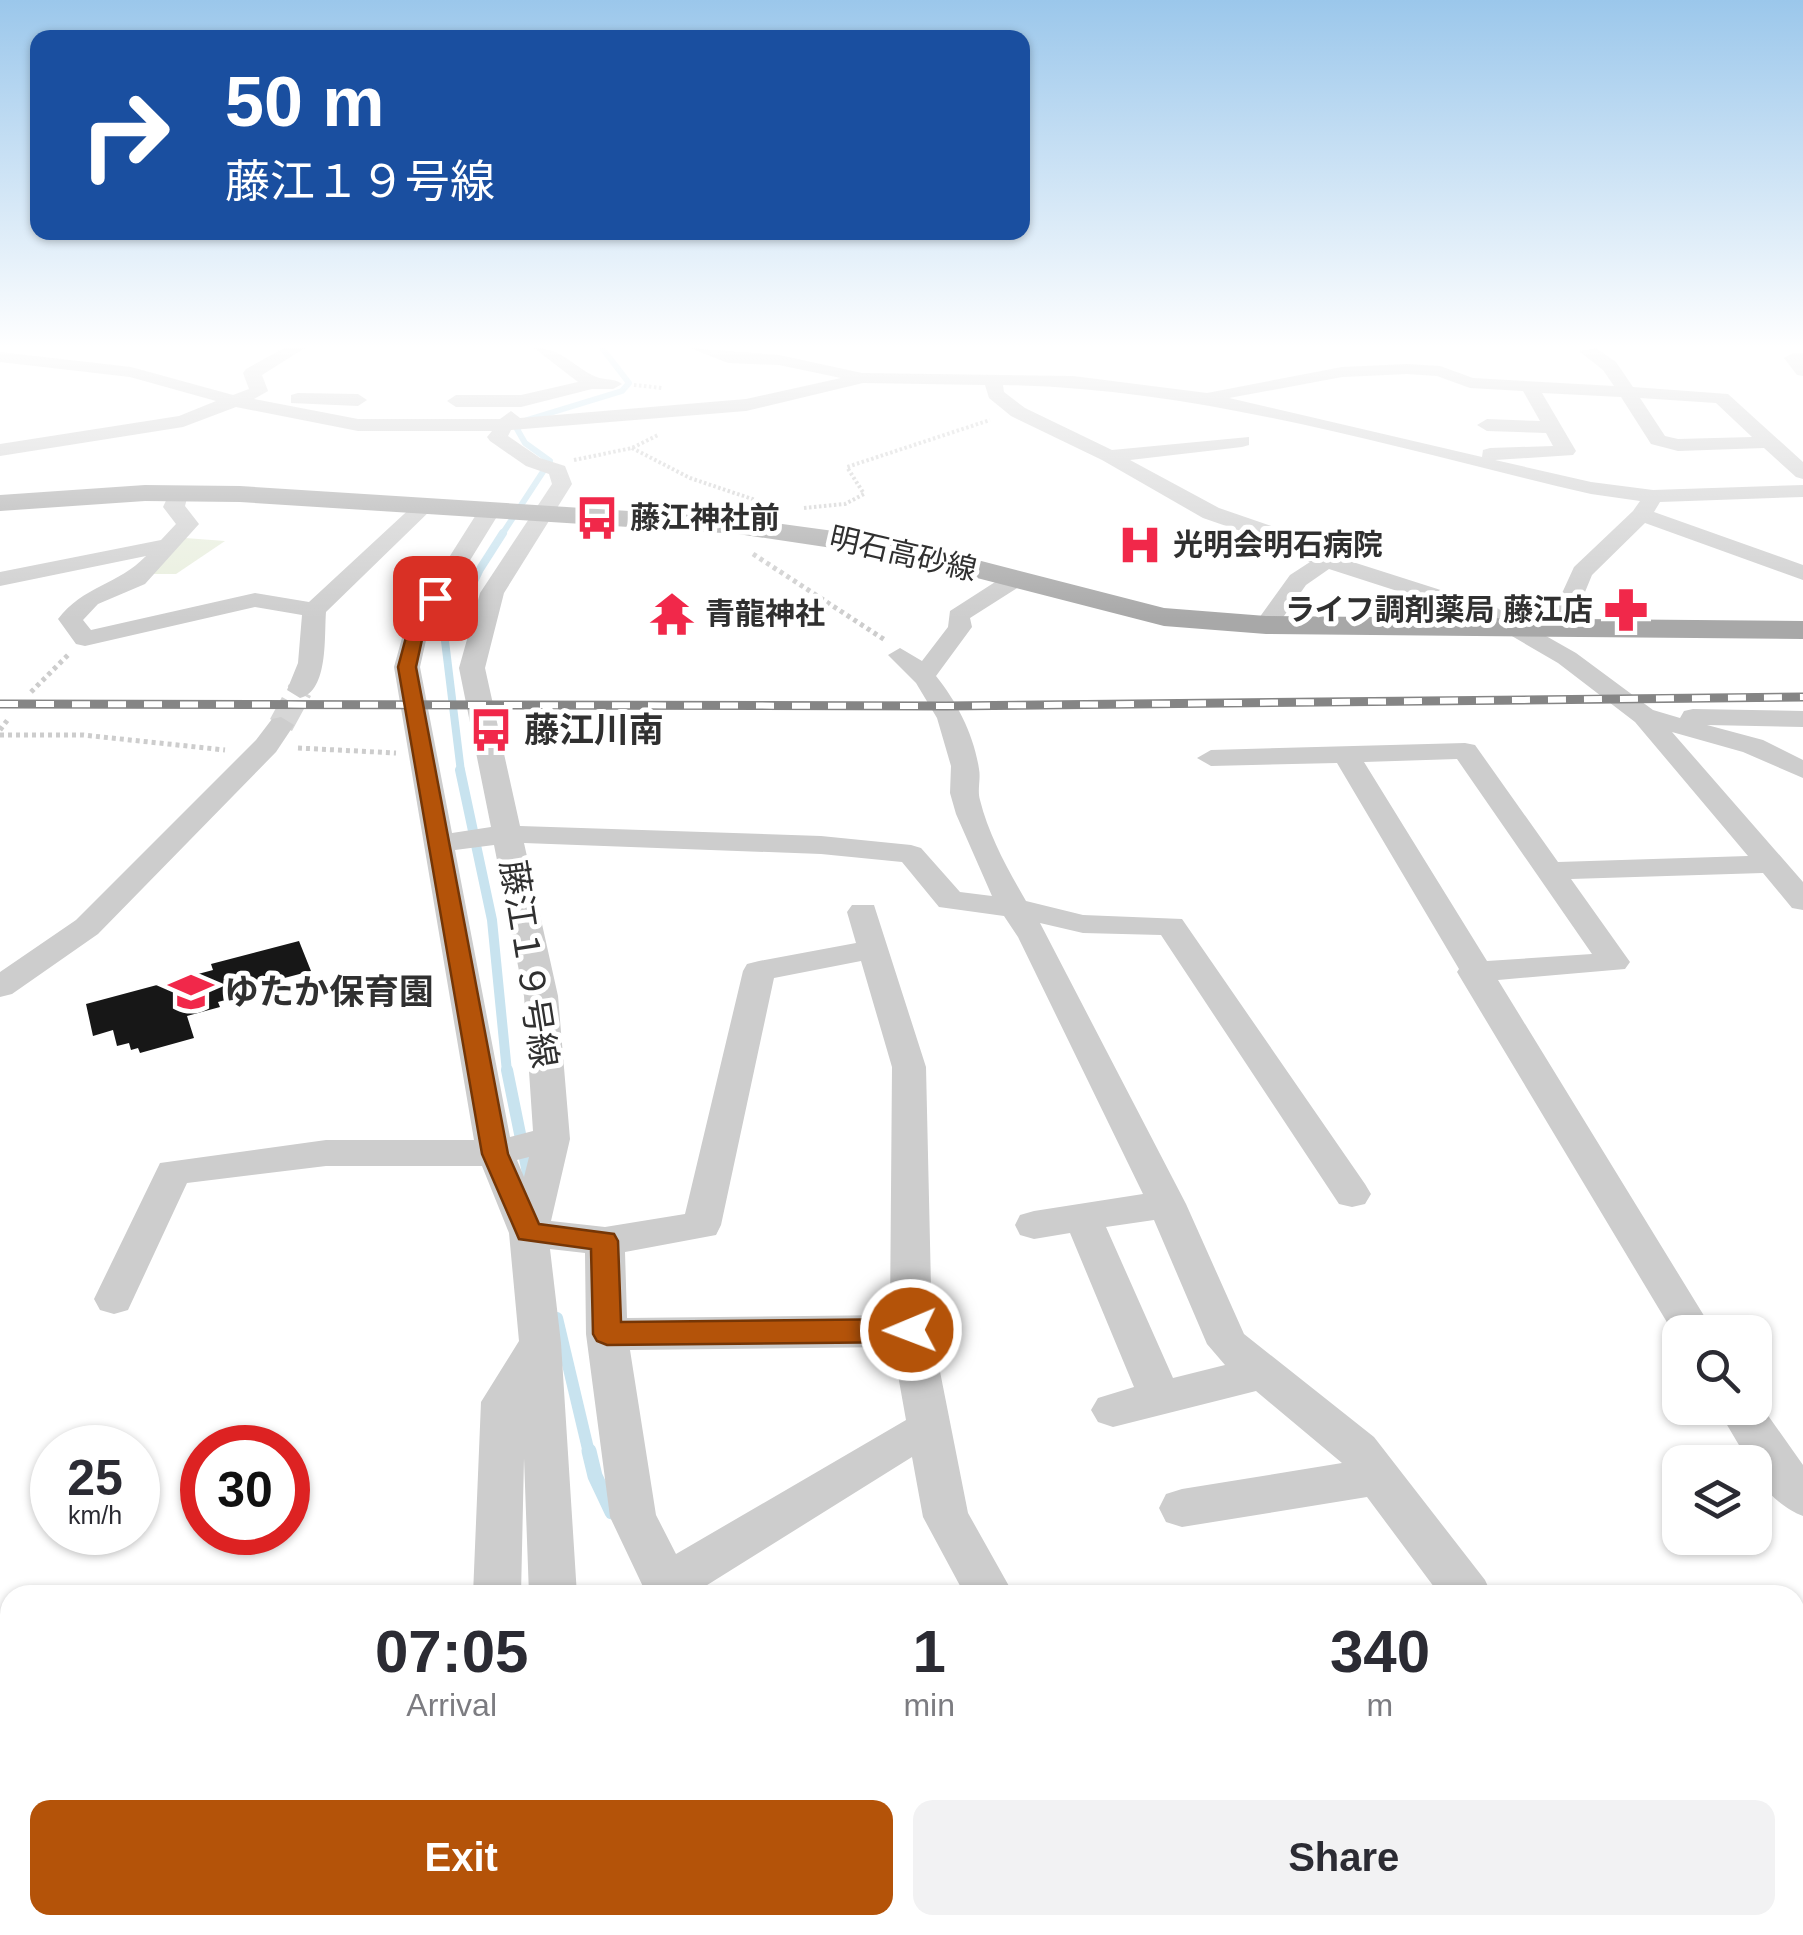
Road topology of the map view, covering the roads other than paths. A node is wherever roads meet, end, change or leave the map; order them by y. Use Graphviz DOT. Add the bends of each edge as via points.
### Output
graph roads {
  1 [pos="74,438"];
  2 [pos="499,438"];
  3 [pos="1072,438"];
  4 [pos="1370,438"];
  5 [pos="1559,438"];
  6 [pos="1657,438"];
  7 [pos="1765,438"];
  8 [pos="1242,441"];
  9 [pos="1769,442"];
  10 [pos="0,450"];
  11 [pos="1109,456"];
  12 [pos="1453,458"];
  13 [pos="1803,473"];
  14 [pos="1803,491"];
  15 [pos="178,494"];
  16 [pos="0,503"];
  17 [pos="424,506"];
  18 [pos="1648,506"];
  19 [pos="516,512"];
  20 [pos="168,546"];
  21 [pos="1326,561"];
  22 [pos="1803,572"];
  23 [pos="0,579"];
  24 [pos="1014,580"];
  25 [pos="314,610"];
  26 [pos="1266,625"];
  27 [pos="1513,625"];
  28 [pos="1558,626"];
  29 [pos="1803,630"];
  30 [pos="300,690"];
  31 [pos="1644,716"];
  32 [pos="1803,718"];
  33 [pos="268,742"];
  34 [pos="1347,756"];
  35 [pos="1211,758"];
  36 [pos="1803,770"];
  37 [pos="508,834"];
  38 [pos="442,843"];
  39 [pos="1769,864"];
  40 [pos="1550,871"];
  41 [pos="1803,900"];
  42 [pos="1010,907"];
  43 [pos="1473,972"];
  44 [pos="0,986"];
  45 [pos="552,1139"];
  46 [pos="495,1154"];
  47 [pos="1352,1194"];
  48 [pos="1167,1204"];
  49 [pos="1083,1218"];
  50 [pos="1034,1225"];
  51 [pos="529,1232"];
  52 [pos="605,1241"];
  53 [pos="114,1299"];
  54 [pos="1683,1315"];
  55 [pos="911,1330"];
  56 [pos="607,1334"];
  57 [pos="540,1343"];
  58 [pos="1260,1372"];
  59 [pos="1160,1398"];
  60 [pos="1113,1410"];
  61 [pos="1750,1425"];
  62 [pos="930,1432"];
  63 [pos="1378,1476"];
  64 [pos="1803,1497"];
  65 [pos="1182,1508"];
  66 [pos="498,1585"];
  67 [pos="552,1585"];
  68 [pos="667,1585"];
  69 [pos="678,1585"];
  70 [pos="984,1585"];
  71 [pos="1460,1585"];
  1 -- 10 [label="street"];
  2 -- 19 [label="street" via="558,470 562,484"];
  3 -- 11 [label="street"];
  4 -- 12 [label="street"];
  5 -- 12 [label="street" via="1566,451"];
  6 -- 9 [label="street" via="1678,445"];
  7 -- 9 [label="street"];
  8 -- 11 [label="street"];
  9 -- 13 [label="street"];
  11 -- 21 [label="street" via="1211,513"];
  12 -- 18 [label="street"];
  14 -- 18 [label="street"];
  15 -- 16 [label="main road, 明石高砂線"];
  15 -- 17 [label="main road, 明石高砂線"];
  15 -- 20 [label="street" via="174,507 188,524"];
  17 -- 19 [label="main road, 明石高砂線"];
  17 -- 25 [label="street"];
  18 -- 22 [label="street"];
  18 -- 28 [label="street" via="1582,572"];
  19 -- 24 [label="main road, 明石高砂線" via="826,537"];
  19 -- 37 [label="street, 藤江１９号線" via="472,668"];
  19 -- 38 [label="street" via="417,626 407,667"];
  20 -- 23 [label="street"];
  20 -- 25 [label="street" via="136,580 90,600 70,619 85,639 255,600"];
  21 -- 26 [label="street" via="1298,580"];
  21 -- 27 [label="street"];
  24 -- 26 [label="main road, 明石高砂線" via="1164,617"];
  24 -- 42 [label="street" via="958,616 960,626 913,664 946,706 966,771 964,794"];
  25 -- 30 [label="street" via="310,663"];
  26 -- 27 [label="main road, 明石高砂線"];
  27 -- 28 [label="main road, 明石高砂線"];
  27 -- 31 [label="street"];
  28 -- 29 [label="main road, 明石高砂線"];
  31 -- 32 [label="street"];
  31 -- 36 [label="street" via="1753,746"];
  31 -- 39 [label="street"];
  33 -- 44 [label="street" via="87,927"];
  34 -- 35 [label="street"];
  34 -- 40 [label="street" via="1464,751"];
  34 -- 43 [label="street"];
  37 -- 38 [label="street"];
  37 -- 42 [label="street" via="911,854 950,900"];
  37 -- 45 [label="street, 藤江１９号線" via="541,996"];
  38 -- 46 [label="street"];
  39 -- 40 [label="street"];
  39 -- 41 [label="street"];
  40 -- 43 [label="street" via="1614,962"];
  42 -- 47 [label="street" via="1083,924 1170,926"];
  42 -- 48 [label="street" via="1034,938"];
  43 -- 54 [label="street"];
  45 -- 46 [label="street"];
  45 -- 51 [label="street, 藤江１９号線"];
  46 -- 51 [label="street"];
  46 -- 53 [label="street" via="326,1153 172,1172"];
  48 -- 49 [label="street"];
  48 -- 58 [label="street" via="1228,1344"];
  49 -- 50 [label="street"];
  49 -- 59 [label="street"];
  51 -- 52 [label="street"];
  51 -- 57 [label="street"];
  52 -- 55 [label="street" via="702,1225 759,971 868,930 909,1066"];
  52 -- 56 [label="street"];
  55 -- 56 [label="street"];
  55 -- 62 [label="street"];
  56 -- 68 [label="street" via="633,1517"];
  57 -- 66 [label="street" via="503,1402"];
  57 -- 67 [label="street"];
  58 -- 59 [label="street"];
  58 -- 63 [label="street" via="1358,1450"];
  59 -- 60 [label="street"];
  61 -- 64 [label="street"];
  62 -- 69 [label="street" via="909,1436"];
  62 -- 70 [label="street" via="946,1517"];
  63 -- 65 [label="street"];
  63 -- 71 [label="street"];
}
